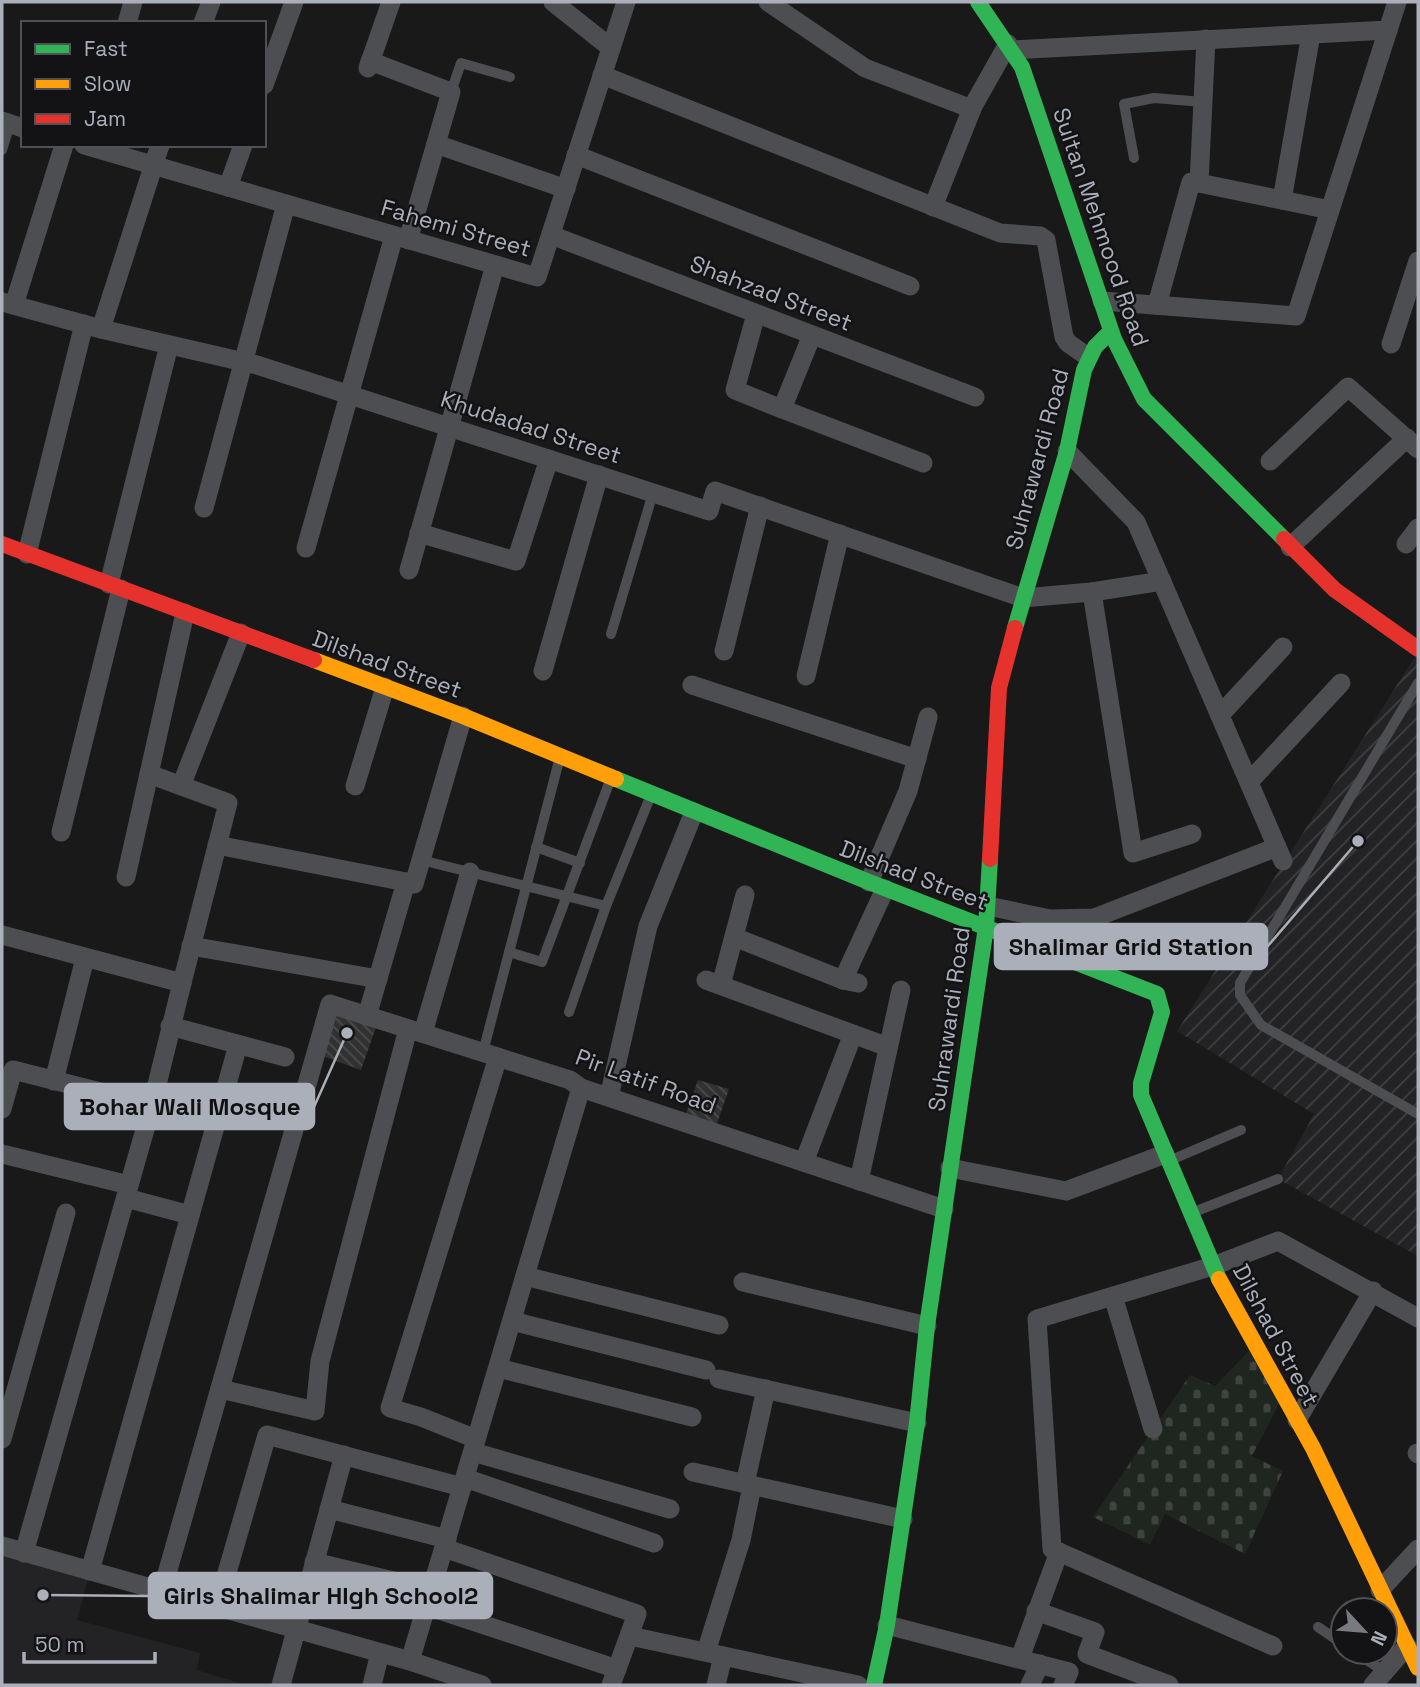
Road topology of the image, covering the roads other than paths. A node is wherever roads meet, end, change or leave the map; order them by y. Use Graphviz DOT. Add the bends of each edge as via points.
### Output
graph roads {
  1 [pos="133,2"];
  2 [pos="211,2"];
  3 [pos="294,2"];
  4 [pos="391,2"];
  5 [pos="552,2"];
  6 [pos="626,2"];
  7 [pos="768,2"];
  8 [pos="978,2"];
  9 [pos="1397,2"];
  10 [pos="128,21"];
  11 [pos="204,21"];
  12 [pos="1388,30"];
  13 [pos="1311,34"];
  14 [pos="1206,39"];
  15 [pos="1010,47"];
  16 [pos="611,48"];
  17 [pos="602,75"];
  18 [pos="510,77"];
  19 [pos="266,79"];
  20 [pos="451,92"];
  21 [pos="1203,102"];
  22 [pos="972,109"];
  23 [pos="11,124"];
  24 [pos="436,144"];
  25 [pos="63,147"];
  26 [pos="90,147"];
  27 [pos="159,147"];
  28 [pos="242,147"];
  29 [pos="2,150"];
  30 [pos="576,155"];
  31 [pos="1134,158"];
  32 [pos="152,165"];
  33 [pos="1199,183"];
  34 [pos="228,187"];
  35 [pos="566,189"];
  36 [pos="1282,200"];
  37 [pos="285,204"];
  38 [pos="933,207"];
  39 [pos="1330,210"];
  40 [pos="551,235"];
  41 [pos="401,238"];
  42 [pos="1418,261"];
  43 [pos="495,265"];
  44 [pos="910,286"];
  45 [pos="1102,301"];
  46 [pos="8,304"];
  47 [pos="1157,304"];
  48 [pos="756,313"];
  49 [pos="92,327"];
  50 [pos="1110,332"];
  51 [pos="812,335"];
  52 [pos="1391,344"];
  53 [pos="169,345"];
  54 [pos="1088,358"];
  55 [pos="243,362"];
  56 [pos="349,394"];
  57 [pos="975,397"];
  58 [pos="782,409"];
  59 [pos="449,427"];
  60 [pos="1413,444"];
  61 [pos="1067,451"];
  62 [pos="549,459"];
  63 [pos="1270,461"];
  64 [pos="923,463"];
  65 [pos="599,475"];
  66 [pos="653,493"];
  67 [pos="760,506"];
  68 [pos="204,508"];
  69 [pos="419,533"];
  70 [pos="840,534"];
  71 [pos="2,544"];
  72 [pos="1290,547"];
  73 [pos="306,548"];
  74 [pos="27,554"];
  75 [pos="408,570"];
  76 [pos="1162,581"];
  77 [pos="115,587"];
  78 [pos="1091,592"];
  79 [pos="1023,598"];
  80 [pos="185,612"];
  81 [pos="241,634"];
  82 [pos="611,635"];
  83 [pos="1283,647"];
  84 [pos="1418,649"];
  85 [pos="724,651"];
  86 [pos="543,671"];
  87 [pos="806,676"];
  88 [pos="1341,683"];
  89 [pos="1418,683"];
  90 [pos="692,685"];
  91 [pos="385,687"];
  92 [pos="1220,715"];
  93 [pos="463,716"];
  94 [pos="928,717"];
  95 [pos="561,756"];
  96 [pos="917,759"];
  97 [pos="149,774"];
  98 [pos="611,778"];
  99 [pos="1249,782"];
  100 [pos="181,786"];
  101 [pos="355,786"];
  102 [pos="651,794"];
  103 [pos="694,812"];
  104 [pos="61,832"];
  105 [pos="1192,834"];
  106 [pos="217,845"];
  107 [pos="536,847"];
  108 [pos="421,860"];
  109 [pos="580,863"];
  110 [pos="470,872"];
  111 [pos="126,877"];
  112 [pos="406,882"];
  113 [pos="526,886"];
  114 [pos="877,886"];
  115 [pos="567,895"];
  116 [pos="745,895"];
  117 [pos="606,906"];
  118 [pos="988,906"];
  119 [pos="986,927"];
  120 [pos="734,937"];
  121 [pos="3,939"];
  122 [pos="191,946"];
  123 [pos="509,952"];
  124 [pos="85,958"];
  125 [pos="378,979"];
  126 [pos="182,983"];
  127 [pos="901,990"];
  128 [pos="569,1012"];
  129 [pos="367,1016"];
  130 [pos="170,1026"];
  131 [pos="415,1031"];
  132 [pos="853,1034"];
  133 [pos="238,1045"];
  134 [pos="888,1047"];
  135 [pos="490,1055"];
  136 [pos="285,1057"];
  137 [pos="54,1081"];
  138 [pos="581,1088"];
  139 [pos="609,1097"];
  140 [pos="152,1105"];
  141 [pos="2,1109"];
  142 [pos="1418,1114"];
  143 [pos="1241,1130"];
  144 [pos="2,1154"];
  145 [pos="1167,1158"];
  146 [pos="804,1162"];
  147 [pos="950,1168"];
  148 [pos="1278,1179"];
  149 [pos="859,1181"];
  150 [pos="127,1191"];
  151 [pos="944,1209"];
  152 [pos="66,1213"];
  153 [pos="1191,1213"];
  154 [pos="190,1215"];
  155 [pos="1213,1266"];
  156 [pos="525,1276"];
  157 [pos="743,1282"];
  158 [pos="1373,1291"];
  159 [pos="1113,1296"];
  160 [pos="1418,1318"];
  161 [pos="512,1321"];
  162 [pos="719,1325"];
  163 [pos="927,1326"];
  164 [pos="498,1368"];
  165 [pos="220,1389"];
  166 [pos="766,1389"];
  167 [pos="692,1417"];
  168 [pos="1297,1420"];
  169 [pos="917,1423"];
  170 [pos="1153,1429"];
  171 [pos="2,1439"];
  172 [pos="475,1446"];
  173 [pos="344,1455"];
  174 [pos="694,1472"];
  175 [pos="464,1482"];
  176 [pos="748,1485"];
  177 [pos="329,1509"];
  178 [pos="670,1509"];
  179 [pos="902,1519"];
  180 [pos="654,1543"];
  181 [pos="445,1544"];
  182 [pos="2,1546"];
  183 [pos="1418,1549"];
  184 [pos="1059,1552"];
  185 [pos="24,1553"];
  186 [pos="314,1562"];
  187 [pos="90,1571"];
  188 [pos="1380,1590"];
  189 [pos="162,1591"];
  190 [pos="429,1598"];
  191 [pos="217,1607"];
  192 [pos="1036,1611"];
  193 [pos="887,1625"];
  194 [pos="1318,1627"];
  195 [pos="296,1629"];
  196 [pos="1329,1634"];
  197 [pos="630,1636"];
  198 [pos="1273,1646"];
  199 [pos="1407,1646"];
  200 [pos="380,1653"];
  201 [pos="714,1654"];
  202 [pos="1020,1658"];
  203 [pos="411,1661"];
  204 [pos="1040,1664"];
  205 [pos="1418,1668"];
  206 [pos="614,1677"];
  207 [pos="1379,1678"];
  208 [pos="281,1685"];
  209 [pos="372,1685"];
  210 [pos="482,1685"];
  211 [pos="716,1685"];
  212 [pos="858,1685"];
  213 [pos="874,1685"];
  214 [pos="1030,1685"];
  215 [pos="1063,1685"];
  216 [pos="1169,1685"];
  1 -- 10 [label="street"];
  2 -- 11 [label="street"];
  3 -- 19 [label="street"];
  4 -- 20 [label="street" via="369,65"];
  5 -- 16 [label="street"];
  6 -- 16 [label="street, Fahemi Street"];
  7 -- 22 [label="street" via="865,68"];
  8 -- 15 [label="street, Sultan Mehmood Road"];
  9 -- 12 [label="street"];
  12 -- 13 [label="street"];
  12 -- 39 [label="street"];
  13 -- 14 [label="street"];
  13 -- 36 [label="street"];
  14 -- 15 [label="street"];
  14 -- 21 [label="street"];
  15 -- 22 [label="street"];
  15 -- 45 [label="street, Sultan Mehmood Road" via="1022,67"];
  16 -- 17 [label="street, Fahemi Street"];
  17 -- 30 [label="street, Fahemi Street"];
  17 -- 38 [label="street"];
  18 -- 20 [label="lane" via="461,63"];
  20 -- 24 [label="street"];
  21 -- 31 [label="lane" via="1154,97 1124,104"];
  21 -- 33 [label="street"];
  22 -- 38 [label="street"];
  23 -- 29 [label="lane"];
  24 -- 35 [label="street"];
  24 -- 41 [label="street"];
  25 -- 46 [label="street"];
  26 -- 32 [label="street, Fahemi Street"];
  27 -- 32 [label="street"];
  28 -- 34 [label="street"];
  30 -- 35 [label="street, Fahemi Street"];
  30 -- 44 [label="street"];
  32 -- 34 [label="street, Fahemi Street"];
  32 -- 49 [label="street"];
  33 -- 36 [label="street"];
  33 -- 47 [label="street" via="1191,182"];
  34 -- 37 [label="street, Fahemi Street"];
  35 -- 40 [label="street, Fahemi Street"];
  36 -- 39 [label="street"];
  37 -- 41 [label="street, Fahemi Street"];
  37 -- 55 [label="street"];
  38 -- 54 [label="street" via="1000,233 1046,240 1064,337"];
  39 -- 47 [label="street" via="1296,316"];
  40 -- 43 [label="street, Fahemi Street" via="537,277"];
  40 -- 48 [label="street, Shahzad Street"];
  41 -- 43 [label="street, Fahemi Street"];
  41 -- 56 [label="street"];
  42 -- 52 [label="street"];
  43 -- 59 [label="street"];
  45 -- 47 [label="street"];
  45 -- 50 [label="street, Sultan Mehmood Road"];
  46 -- 49 [label="street, Khudadad Street"];
  48 -- 51 [label="street, Shahzad Street"];
  48 -- 58 [label="street" via="736,390"];
  49 -- 53 [label="street, Khudadad Street"];
  49 -- 74 [label="street"];
  50 -- 54 [label="street, Suhrawardi Road"];
  50 -- 72 [label="street, Sultan Mehmood Road" via="1144,399"];
  51 -- 57 [label="street, Shahzad Street"];
  51 -- 58 [label="street"];
  53 -- 55 [label="street, Khudadad Street"];
  53 -- 77 [label="street"];
  54 -- 61 [label="street, Suhrawardi Road"];
  55 -- 56 [label="street, Khudadad Street"];
  55 -- 68 [label="street"];
  56 -- 59 [label="street, Khudadad Street"];
  56 -- 73 [label="street"];
  58 -- 64 [label="street"];
  59 -- 62 [label="street, Khudadad Street"];
  59 -- 69 [label="street"];
  60 -- 63 [label="street" via="1348,387"];
  60 -- 72 [label="street"];
  61 -- 76 [label="street" via="1136,522"];
  61 -- 79 [label="street, Suhrawardi Road"];
  62 -- 65 [label="street, Khudadad Street"];
  62 -- 69 [label="street" via="516,561"];
  65 -- 66 [label="street, Khudadad Street"];
  65 -- 86 [label="street"];
  66 -- 67 [label="street, Khudadad Street" via="709,511 715,491"];
  66 -- 82 [label="lane"];
  67 -- 70 [label="street, Khudadad Street"];
  67 -- 85 [label="street"];
  69 -- 75 [label="street"];
  70 -- 79 [label="street, Khudadad Street"];
  70 -- 87 [label="street"];
  71 -- 74 [label="street, Dilshad Street"];
  72 -- 84 [label="street, Sultan Mehmood Road" via="1335,590"];
  74 -- 77 [label="street, Dilshad Street"];
  76 -- 78 [label="street"];
  76 -- 92 [label="street"];
  77 -- 80 [label="street, Dilshad Street"];
  77 -- 104 [label="street"];
  78 -- 79 [label="street"];
  78 -- 105 [label="street" via="1133,853"];
  79 -- 118 [label="street, Suhrawardi Road" via="999,688"];
  80 -- 81 [label="street, Dilshad Street"];
  80 -- 97 [label="street"];
  81 -- 91 [label="street, Dilshad Street"];
  81 -- 100 [label="street"];
  83 -- 92 [label="street"];
  88 -- 99 [label="street"];
  89 -- 142 [label="lane" via="1239,989 1261,1025"];
  90 -- 96 [label="street"];
  91 -- 93 [label="street, Dilshad Street"];
  91 -- 101 [label="street"];
  92 -- 99 [label="street"];
  93 -- 95 [label="street, Dilshad Street"];
  93 -- 108 [label="street"];
  94 -- 96 [label="street"];
  95 -- 98 [label="street, Dilshad Street"];
  95 -- 107 [label="lane"];
  96 -- 114 [label="street"];
  97 -- 100 [label="street"];
  97 -- 111 [label="street"];
  98 -- 102 [label="street, Dilshad Street"];
  98 -- 109 [label="lane"];
  99 -- 118 [label="street" via="1280,854 1094,918 1050,919"];
  100 -- 106 [label="street" via="228,803"];
  102 -- 103 [label="street, Dilshad Street"];
  102 -- 117 [label="lane"];
  103 -- 114 [label="street, Dilshad Street"];
  103 -- 139 [label="street" via="648,926"];
  106 -- 112 [label="street"];
  106 -- 122 [label="street"];
  107 -- 109 [label="lane"];
  107 -- 113 [label="lane"];
  108 -- 110 [label="lane"];
  108 -- 112 [label="street" via="414,884"];
  109 -- 115 [label="lane"];
  110 -- 113 [label="lane"];
  110 -- 131 [label="street"];
  112 -- 125 [label="street"];
  113 -- 115 [label="lane"];
  113 -- 123 [label="lane"];
  114 -- 119 [label="street, Dilshad Street"];
  114 -- 120 [label="street" via="851,981"];
  115 -- 117 [label="lane"];
  115 -- 123 [label="lane" via="542,962"];
  116 -- 120 [label="street"];
  117 -- 128 [label="lane"];
  118 -- 119 [label="street, Suhrawardi Road"];
  119 -- 145 [label="street, Dilshad Street" via="1157,994 1162,1012 1144,1068 1141,1095"];
  119 -- 147 [label="street, Suhrawardi Road"];
  120 -- 132 [label="street" via="713,983"];
  121 -- 124 [label="street"];
  122 -- 125 [label="street"];
  122 -- 126 [label="street"];
  123 -- 135 [label="lane"];
  124 -- 126 [label="street"];
  124 -- 137 [label="street"];
  125 -- 129 [label="street"];
  126 -- 130 [label="street"];
  127 -- 134 [label="street"];
  129 -- 131 [label="street, Pir Latif Road"];
  129 -- 165 [label="street, Pir Latif Road" via="330,1004"];
  130 -- 133 [label="street"];
  130 -- 140 [label="street"];
  131 -- 135 [label="street, Pir Latif Road"];
  131 -- 165 [label="street" via="320,1362 315,1411"];
  132 -- 134 [label="street"];
  132 -- 146 [label="street"];
  133 -- 136 [label="street"];
  133 -- 154 [label="street"];
  134 -- 149 [label="street"];
  135 -- 138 [label="street, Pir Latif Road" via="570,1080"];
  135 -- 172 [label="street" via="390,1408 421,1417"];
  137 -- 140 [label="street"];
  137 -- 141 [label="street" via="13,1070"];
  138 -- 139 [label="street, Pir Latif Road"];
  138 -- 156 [label="street"];
  139 -- 146 [label="street, Pir Latif Road"];
  140 -- 150 [label="street"];
  143 -- 145 [label="lane"];
  144 -- 150 [label="street"];
  145 -- 147 [label="street" via="1066,1191"];
  145 -- 153 [label="street, Dilshad Street"];
  146 -- 149 [label="street, Pir Latif Road"];
  147 -- 151 [label="street, Suhrawardi Road"];
  148 -- 153 [label="lane"];
  149 -- 151 [label="street, Pir Latif Road"];
  150 -- 154 [label="street"];
  150 -- 185 [label="street"];
  151 -- 163 [label="street, Suhrawardi Road"];
  152 -- 171 [label="street"];
  153 -- 155 [label="street, Dilshad Street"];
  154 -- 187 [label="street"];
  155 -- 158 [label="street" via="1278,1241"];
  155 -- 159 [label="street"];
  155 -- 168 [label="street, Dilshad Street"];
  156 -- 161 [label="street"];
  156 -- 162 [label="street"];
  157 -- 163 [label="street"];
  158 -- 160 [label="street"];
  158 -- 168 [label="street"];
  159 -- 170 [label="street"];
  159 -- 184 [label="street" via="1037,1319 1052,1549"];
  161 -- 164 [label="street"];
  161 -- 166 [label="street"];
  163 -- 169 [label="street, Suhrawardi Road"];
  164 -- 167 [label="street"];
  164 -- 172 [label="street"];
  165 -- 189 [label="street"];
  166 -- 169 [label="street"];
  166 -- 176 [label="street"];
  168 -- 188 [label="street, Dilshad Street"];
  169 -- 179 [label="street, Suhrawardi Road"];
  172 -- 175 [label="street"];
  172 -- 178 [label="street"];
  173 -- 175 [label="street"];
  173 -- 177 [label="street"];
  173 -- 191 [label="street" via="267,1435"];
  174 -- 176 [label="street"];
  175 -- 180 [label="street"];
  175 -- 181 [label="street"];
  176 -- 179 [label="street"];
  176 -- 201 [label="street" via="741,1540"];
  177 -- 181 [label="street"];
  177 -- 186 [label="street"];
  179 -- 193 [label="street, Suhrawardi Road"];
  181 -- 190 [label="street"];
  181 -- 197 [label="street" via="637,1614"];
  182 -- 185 [label="street"];
  183 -- 188 [label="street"];
  184 -- 192 [label="street"];
  184 -- 198 [label="street"];
  185 -- 187 [label="street"];
  186 -- 190 [label="street"];
  186 -- 195 [label="street"];
  187 -- 189 [label="street"];
  188 -- 199 [label="street, Dilshad Street"];
  189 -- 191 [label="street"];
  190 -- 203 [label="street"];
  190 -- 206 [label="street"];
  191 -- 195 [label="street"];
  192 -- 202 [label="street"];
  192 -- 216 [label="street" via="1095,1632 1087,1654"];
  193 -- 202 [label="street"];
  193 -- 213 [label="street, Suhrawardi Road"];
  194 -- 196 [label="lane"];
  195 -- 200 [label="street"];
  195 -- 208 [label="street"];
  197 -- 201 [label="street"];
  197 -- 206 [label="street"];
  199 -- 205 [label="street, Dilshad Street"];
  199 -- 207 [label="street"];
  200 -- 203 [label="street"];
  200 -- 209 [label="street"];
  201 -- 211 [label="street"];
  201 -- 212 [label="street"];
  202 -- 204 [label="street"];
  203 -- 210 [label="street"];
  204 -- 214 [label="street"];
  204 -- 215 [label="street" via="1069,1672"];
}
